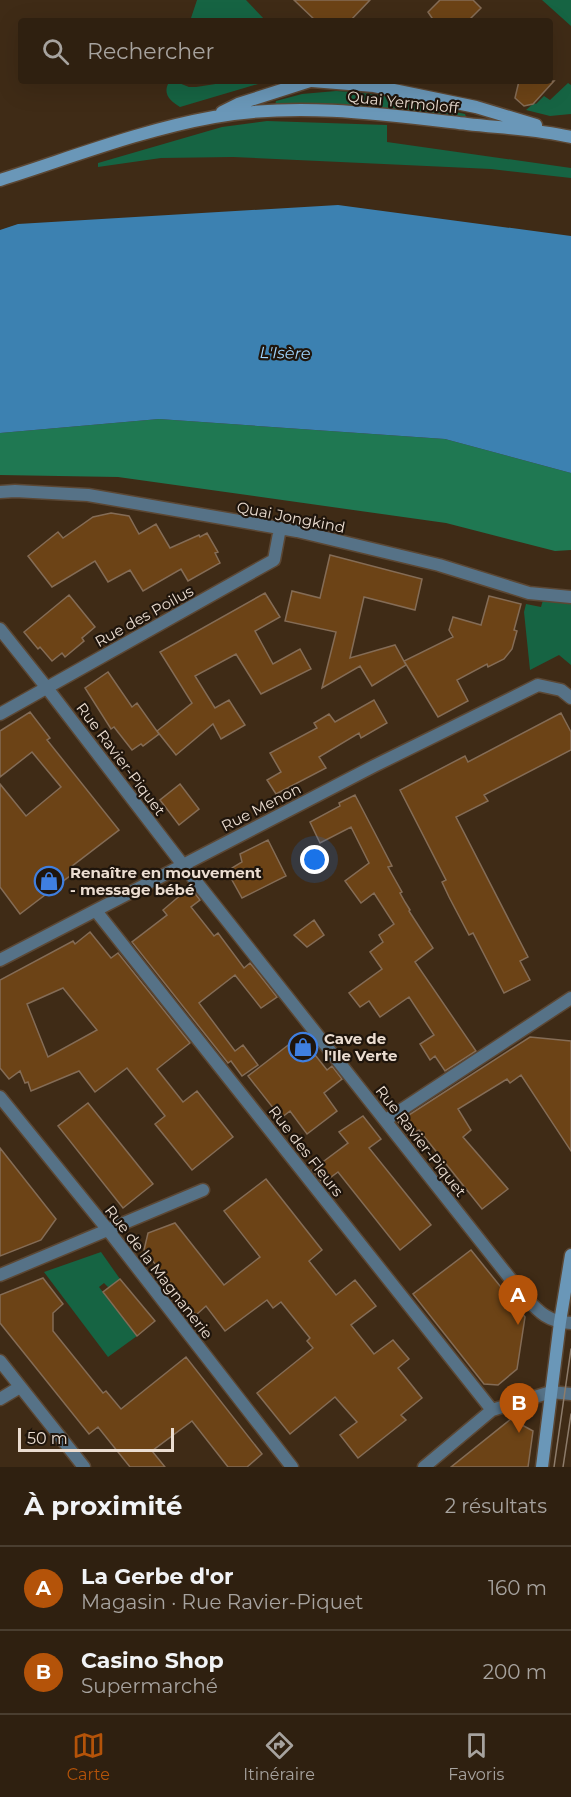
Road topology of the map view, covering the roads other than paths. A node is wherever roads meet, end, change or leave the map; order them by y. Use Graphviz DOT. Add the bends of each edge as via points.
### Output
graph roads {
  1 [pos="301,84"];
  2 [pos="349,84"];
  3 [pos="213,117"];
  4 [pos="554,133"];
  5 [pos="571,136"];
  6 [pos="0,180"];
  7 [pos="0,492"];
  8 [pos="280,528"];
  9 [pos="571,597"];
  10 [pos="0,629"];
  11 [pos="47,688"];
  12 [pos="571,698"];
  13 [pos="0,714"];
  14 [pos="183,865"];
  15 [pos="96,911"];
  16 [pos="0,960"];
  17 [pos="571,998"];
  18 [pos="0,1097"];
  19 [pos="386,1120"];
  20 [pos="203,1190"];
  21 [pos="108,1230"];
  22 [pos="571,1255"];
  23 [pos="0,1275"];
  24 [pos="565,1323"];
  25 [pos="0,1361"];
  26 [pos="20,1387"];
  27 [pos="551,1392"];
  28 [pos="571,1394"];
  29 [pos="0,1399"];
  30 [pos="492,1410"];
  31 [pos="84,1467"];
  32 [pos="292,1467"];
  33 [pos="424,1467"];
  34 [pos="542,1467"];
  1 -- 3 [label="street, Quai Yermoloff" via="238,104"];
  2 -- 4 [label="street, Quai Yermoloff" via="476,107"];
  3 -- 4 [label="street, Quai Yermoloff" via="321,109"];
  3 -- 6 [label="street, Quai Yermoloff" via="155,130"];
  4 -- 5 [label="street, Quai Yermoloff"];
  7 -- 8 [label="street, Quai Jongkind" via="88,495"];
  8 -- 9 [label="street, Quai Jongkind" via="439,565 529,592"];
  8 -- 11 [label="street, Rue des Poilus" via="274,560"];
  10 -- 11 [label="street, Rue Ravier-Piquet"];
  11 -- 13 [label="street, Rue des Poilus"];
  11 -- 14 [label="street, Rue Ravier-Piquet"];
  12 -- 14 [label="street, Rue Menon" via="561,690 538,685"];
  14 -- 15 [label="street, Rue Menon"];
  14 -- 19 [label="street, Rue Ravier-Piquet"];
  15 -- 16 [label="street, Rue Menon"];
  15 -- 30 [label="street, Rue des Fleurs"];
  17 -- 19 [label="street"];
  18 -- 21 [label="street, Rue de la Magnanerie"];
  19 -- 24 [label="street, Rue Ravier-Piquet" via="524,1296 541,1314"];
  20 -- 21 [label="street"];
  21 -- 23 [label="street"];
  21 -- 32 [label="street, Rue de la Magnanerie"];
  22 -- 24 [label="street"];
  24 -- 27 [label="street"];
  25 -- 26 [label="street"];
  26 -- 29 [label="street"];
  26 -- 31 [label="street"];
  27 -- 28 [label="street"];
  27 -- 30 [label="street"];
  27 -- 34 [label="street"];
  30 -- 33 [label="street"];
}
